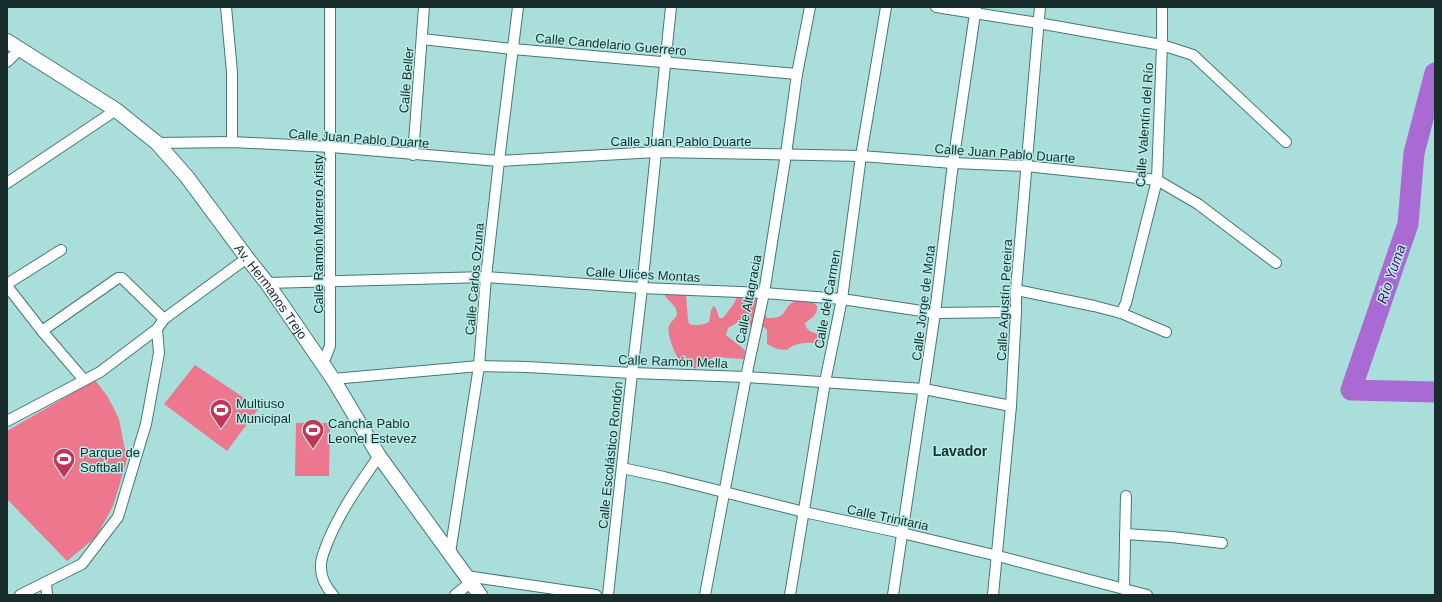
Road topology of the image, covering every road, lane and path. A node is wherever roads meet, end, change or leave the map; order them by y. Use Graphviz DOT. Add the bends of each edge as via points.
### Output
graph roads {
  1 [pos="226,7"];
  2 [pos="330,7"];
  3 [pos="424,7"];
  4 [pos="518,7"];
  5 [pos="671,7"];
  6 [pos="810,7"];
  7 [pos="886,7"];
  8 [pos="936,7"];
  9 [pos="1040,7"];
  10 [pos="1162,7"];
  11 [pos="976,10"];
  12 [pos="1038,23"];
  13 [pos="422,39"];
  14 [pos="7,41"];
  15 [pos="1162,45"];
  16 [pos="20,49"];
  17 [pos="513,49"];
  18 [pos="7,62"];
  19 [pos="666,62"];
  20 [pos="797,74"];
  21 [pos="116,110"];
  22 [pos="232,142"];
  23 [pos="1286,142"];
  24 [pos="157,143"];
  25 [pos="331,148"];
  26 [pos="656,152"];
  27 [pos="786,154"];
  28 [pos="413,155"];
  29 [pos="861,156"];
  30 [pos="499,161"];
  31 [pos="953,163"];
  32 [pos="1026,166"];
  33 [pos="1157,180"];
  34 [pos="7,183"];
  35 [pos="61,250"];
  36 [pos="247,258"];
  37 [pos="1276,263"];
  38 [pos="486,277"];
  39 [pos="331,280"];
  40 [pos="267,283"];
  41 [pos="7,285"];
  42 [pos="642,288"];
  43 [pos="1016,290"];
  44 [pos="764,292"];
  45 [pos="842,299"];
  46 [pos="1016,312"];
  47 [pos="935,313"];
  48 [pos="1121,313"];
  49 [pos="164,320"];
  50 [pos="157,329"];
  51 [pos="42,331"];
  52 [pos="1166,332"];
  53 [pos="323,364"];
  54 [pos="479,366"];
  55 [pos="632,373"];
  56 [pos="746,377"];
  57 [pos="333,379"];
  58 [pos="84,380"];
  59 [pos="825,382"];
  60 [pos="924,389"];
  61 [pos="1011,406"];
  62 [pos="8,418"];
  63 [pos="379,456"];
  64 [pos="622,468"];
  65 [pos="724,492"];
  66 [pos="1126,496"];
  67 [pos="804,512"];
  68 [pos="902,532"];
  69 [pos="1125,534"];
  70 [pos="1222,543"];
  71 [pos="450,553"];
  72 [pos="998,556"];
  73 [pos="468,579"];
  74 [pos="46,583"];
  75 [pos="1124,589"];
  76 [pos="20,595"];
  77 [pos="47,595"];
  78 [pos="333,595"];
  79 [pos="456,595"];
  80 [pos="480,595"];
  81 [pos="596,595"];
  82 [pos="608,595"];
  83 [pos="705,595"];
  84 [pos="790,595"];
  85 [pos="893,595"];
  86 [pos="993,595"];
  87 [pos="1147,595"];
  1 -- 22 [label="street" via="232,72"];
  2 -- 25 [label="street, Calle Ramón Marrero Aristy"];
  3 -- 13 [label="street, Calle Beller"];
  4 -- 17 [label="street, Calle Carlos Ozuna"];
  5 -- 19 [label="street, Calle Escolástico Rondón"];
  6 -- 20 [label="street, Calle Altagracia"];
  7 -- 29 [label="street, Calle del Carmen"];
  8 -- 11 [label="street"];
  9 -- 12 [label="street, Calle Agustín Pereira"];
  10 -- 15 [label="street, Calle Valentín del Río"];
  11 -- 12 [label="street"];
  11 -- 31 [label="street, Calle Jorge de Mota"];
  12 -- 15 [label="street"];
  12 -- 32 [label="street, Calle Agustín Pereira"];
  13 -- 17 [label="street, Calle Candelario Guerrero"];
  13 -- 28 [label="street, Calle Beller"];
  14 -- 16 [label="main road, Av. Hermanos Trejo"];
  15 -- 23 [label="street" via="1194,55"];
  15 -- 33 [label="street, Calle Valentín del Río"];
  16 -- 18 [label="street"];
  16 -- 21 [label="main road, Av. Hermanos Trejo"];
  17 -- 19 [label="street, Calle Candelario Guerrero"];
  17 -- 30 [label="street, Calle Carlos Ozuna"];
  19 -- 20 [label="street, Calle Candelario Guerrero"];
  19 -- 26 [label="street, Calle Escolástico Rondón"];
  20 -- 27 [label="street, Calle Altagracia"];
  21 -- 24 [label="main road, Av. Hermanos Trejo"];
  21 -- 34 [label="street"];
  22 -- 24 [label="street, Calle Juan Pablo Duarte"];
  22 -- 25 [label="street, Calle Juan Pablo Duarte"];
  24 -- 36 [label="main road, Av. Hermanos Trejo" via="187,177"];
  25 -- 28 [label="street, Calle Juan Pablo Duarte"];
  25 -- 39 [label="street, Calle Ramón Marrero Aristy"];
  26 -- 27 [label="street, Calle Juan Pablo Duarte"];
  26 -- 30 [label="street, Calle Juan Pablo Duarte"];
  26 -- 42 [label="street, Calle Escolástico Rondón"];
  27 -- 29 [label="street, Calle Juan Pablo Duarte"];
  27 -- 44 [label="street, Calle Altagracia"];
  28 -- 30 [label="street, Calle Juan Pablo Duarte"];
  29 -- 31 [label="street, Calle Juan Pablo Duarte"];
  29 -- 45 [label="street, Calle del Carmen"];
  30 -- 38 [label="street, Calle Carlos Ozuna"];
  31 -- 32 [label="street, Calle Juan Pablo Duarte"];
  31 -- 47 [label="street, Calle Jorge de Mota"];
  32 -- 33 [label="street, Calle Juan Pablo Duarte"];
  32 -- 43 [label="street, Calle Agustín Pereira"];
  33 -- 37 [label="street" via="1198,204"];
  33 -- 48 [label="street, Calle Valentín del Río" via="1126,303"];
  35 -- 41 [label="street"];
  36 -- 40 [label="main road, Av. Hermanos Trejo"];
  36 -- 49 [label="street"];
  38 -- 39 [label="street, Calle Ulices Montas"];
  38 -- 42 [label="street, Calle Ulices Montas"];
  38 -- 54 [label="street, Calle Carlos Ozuna"];
  39 -- 40 [label="street, Calle Ulices Montas"];
  39 -- 53 [label="street, Calle Ramón Marrero Aristy" via="330,346"];
  40 -- 53 [label="main road, Av. Hermanos Trejo"];
  41 -- 51 [label="street"];
  42 -- 44 [label="street, Calle Ulices Montas"];
  42 -- 55 [label="street, Calle Escolástico Rondón"];
  43 -- 46 [label="street, Calle Agustín Pereira"];
  43 -- 48 [label="street"];
  44 -- 45 [label="street, Calle Ulices Montas"];
  44 -- 56 [label="street, Calle Altagracia"];
  45 -- 47 [label="street, Calle Ulices Montas"];
  45 -- 59 [label="street, Calle del Carmen"];
  46 -- 47 [label="street, Calle Ulices Montas"];
  46 -- 61 [label="street, Calle Agustín Pereira"];
  47 -- 60 [label="street, Calle Jorge de Mota"];
  48 -- 52 [label="street"];
  49 -- 50 [label="street"];
  49 -- 51 [label="street" via="125,280 118,278"];
  50 -- 58 [label="street" via="100,372"];
  50 -- 74 [label="street" via="159,353 146,424 118,516 82,564"];
  51 -- 58 [label="street"];
  53 -- 57 [label="main road, Av. Hermanos Trejo"];
  54 -- 55 [label="street, Calle Ramón Mella"];
  54 -- 57 [label="street, Calle Ramón Mella"];
  54 -- 71 [label="street, Calle Carlos Ozuna"];
  55 -- 56 [label="street, Calle Ramón Mella"];
  55 -- 64 [label="street, Calle Escolástico Rondón"];
  56 -- 59 [label="street, Calle Ramón Mella"];
  56 -- 65 [label="street, Calle Altagracia"];
  57 -- 63 [label="main road, Av. Hermanos Trejo"];
  58 -- 62 [label="street"];
  59 -- 60 [label="street, Calle Ramón Mella"];
  59 -- 67 [label="street, Calle del Carmen"];
  60 -- 61 [label="street, Calle Ramón Mella"];
  60 -- 68 [label="street, Calle Jorge de Mota"];
  61 -- 72 [label="street, Calle Agustín Pereira"];
  63 -- 71 [label="main road, Av. Hermanos Trejo"];
  63 -- 78 [label="street" via="351,496 321,558 322,578"];
  64 -- 65 [label="street, Calle Trinitaria"];
  64 -- 82 [label="street, Calle Escolástico Rondón"];
  65 -- 67 [label="street, Calle Trinitaria"];
  65 -- 83 [label="street, Calle Altagracia"];
  66 -- 69 [label="street"];
  67 -- 68 [label="street, Calle Trinitaria"];
  67 -- 84 [label="street, Calle del Carmen"];
  68 -- 72 [label="street, Calle Trinitaria"];
  68 -- 85 [label="street, Calle Jorge de Mota"];
  69 -- 70 [label="street"];
  69 -- 75 [label="street"];
  71 -- 73 [label="main road, Av. Hermanos Trejo"];
  72 -- 75 [label="street, Calle Trinitaria"];
  72 -- 86 [label="street, Calle Agustín Pereira"];
  73 -- 79 [label="street"];
  73 -- 80 [label="main road, Av. Hermanos Trejo"];
  73 -- 81 [label="street"];
  74 -- 76 [label="street"];
  74 -- 77 [label="street"];
  75 -- 87 [label="street, Calle Trinitaria"];
}
